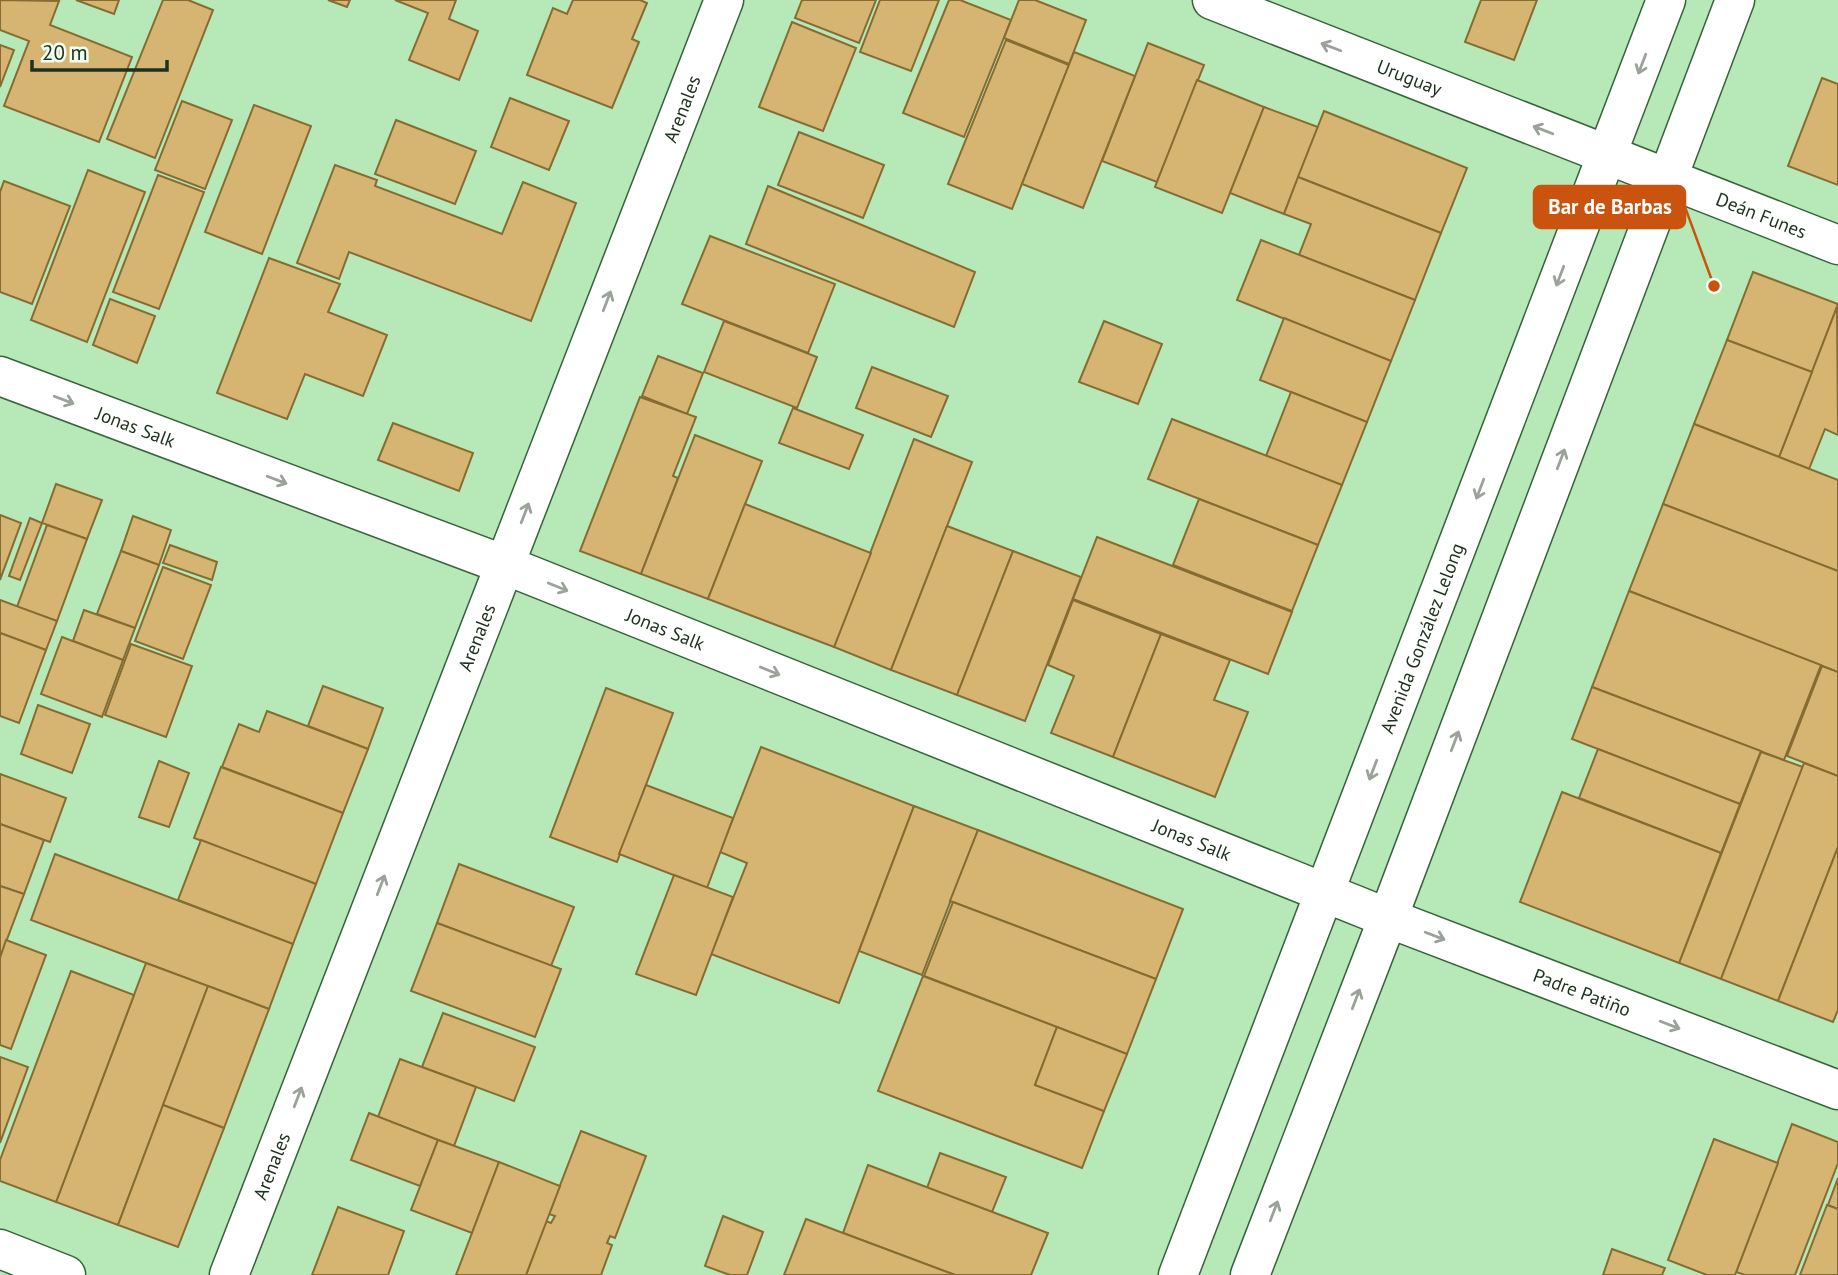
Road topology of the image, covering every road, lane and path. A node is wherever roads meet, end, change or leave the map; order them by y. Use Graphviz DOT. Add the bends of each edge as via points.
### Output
graph roads {
  1 [pos="724,0"];
  2 [pos="1212,0"];
  3 [pos="1666,0"];
  4 [pos="1735,0"];
  5 [pos="1607,155"];
  6 [pos="1666,179"];
  7 [pos="1838,245"];
  8 [pos="0,376"];
  9 [pos="505,565"];
  10 [pos="1325,893"];
  11 [pos="1388,918"];
  12 [pos="1838,1090"];
  13 [pos="0,1249"];
  14 [pos="66,1275"];
  15 [pos="229,1275"];
  16 [pos="1178,1275"];
  17 [pos="1250,1275"];
  9 -- 1 [label="street, Arenales, one-way"];
  5 -- 2 [label="street, Uruguay, one-way"];
  3 -- 5 [label="street, Avenida González Lelong, one-way"];
  4 -- 6 [label="street"];
  5 -- 6 [label="street, Deán Funes"];
  5 -- 10 [label="street, Avenida González Lelong, one-way"];
  6 -- 7 [label="street, Deán Funes"];
  11 -- 6 [label="street, one-way"];
  8 -- 9 [label="street, Jonas Salk, one-way"];
  9 -- 10 [label="street, Jonas Salk, one-way"];
  15 -- 9 [label="street, Arenales, one-way"];
  10 -- 11 [label="street, Padre Patiño"];
  10 -- 16 [label="street, Avenida González Lelong"];
  11 -- 12 [label="street, Padre Patiño, one-way"];
  17 -- 11 [label="street, one-way"];
  13 -- 14 [label="street"];
}
